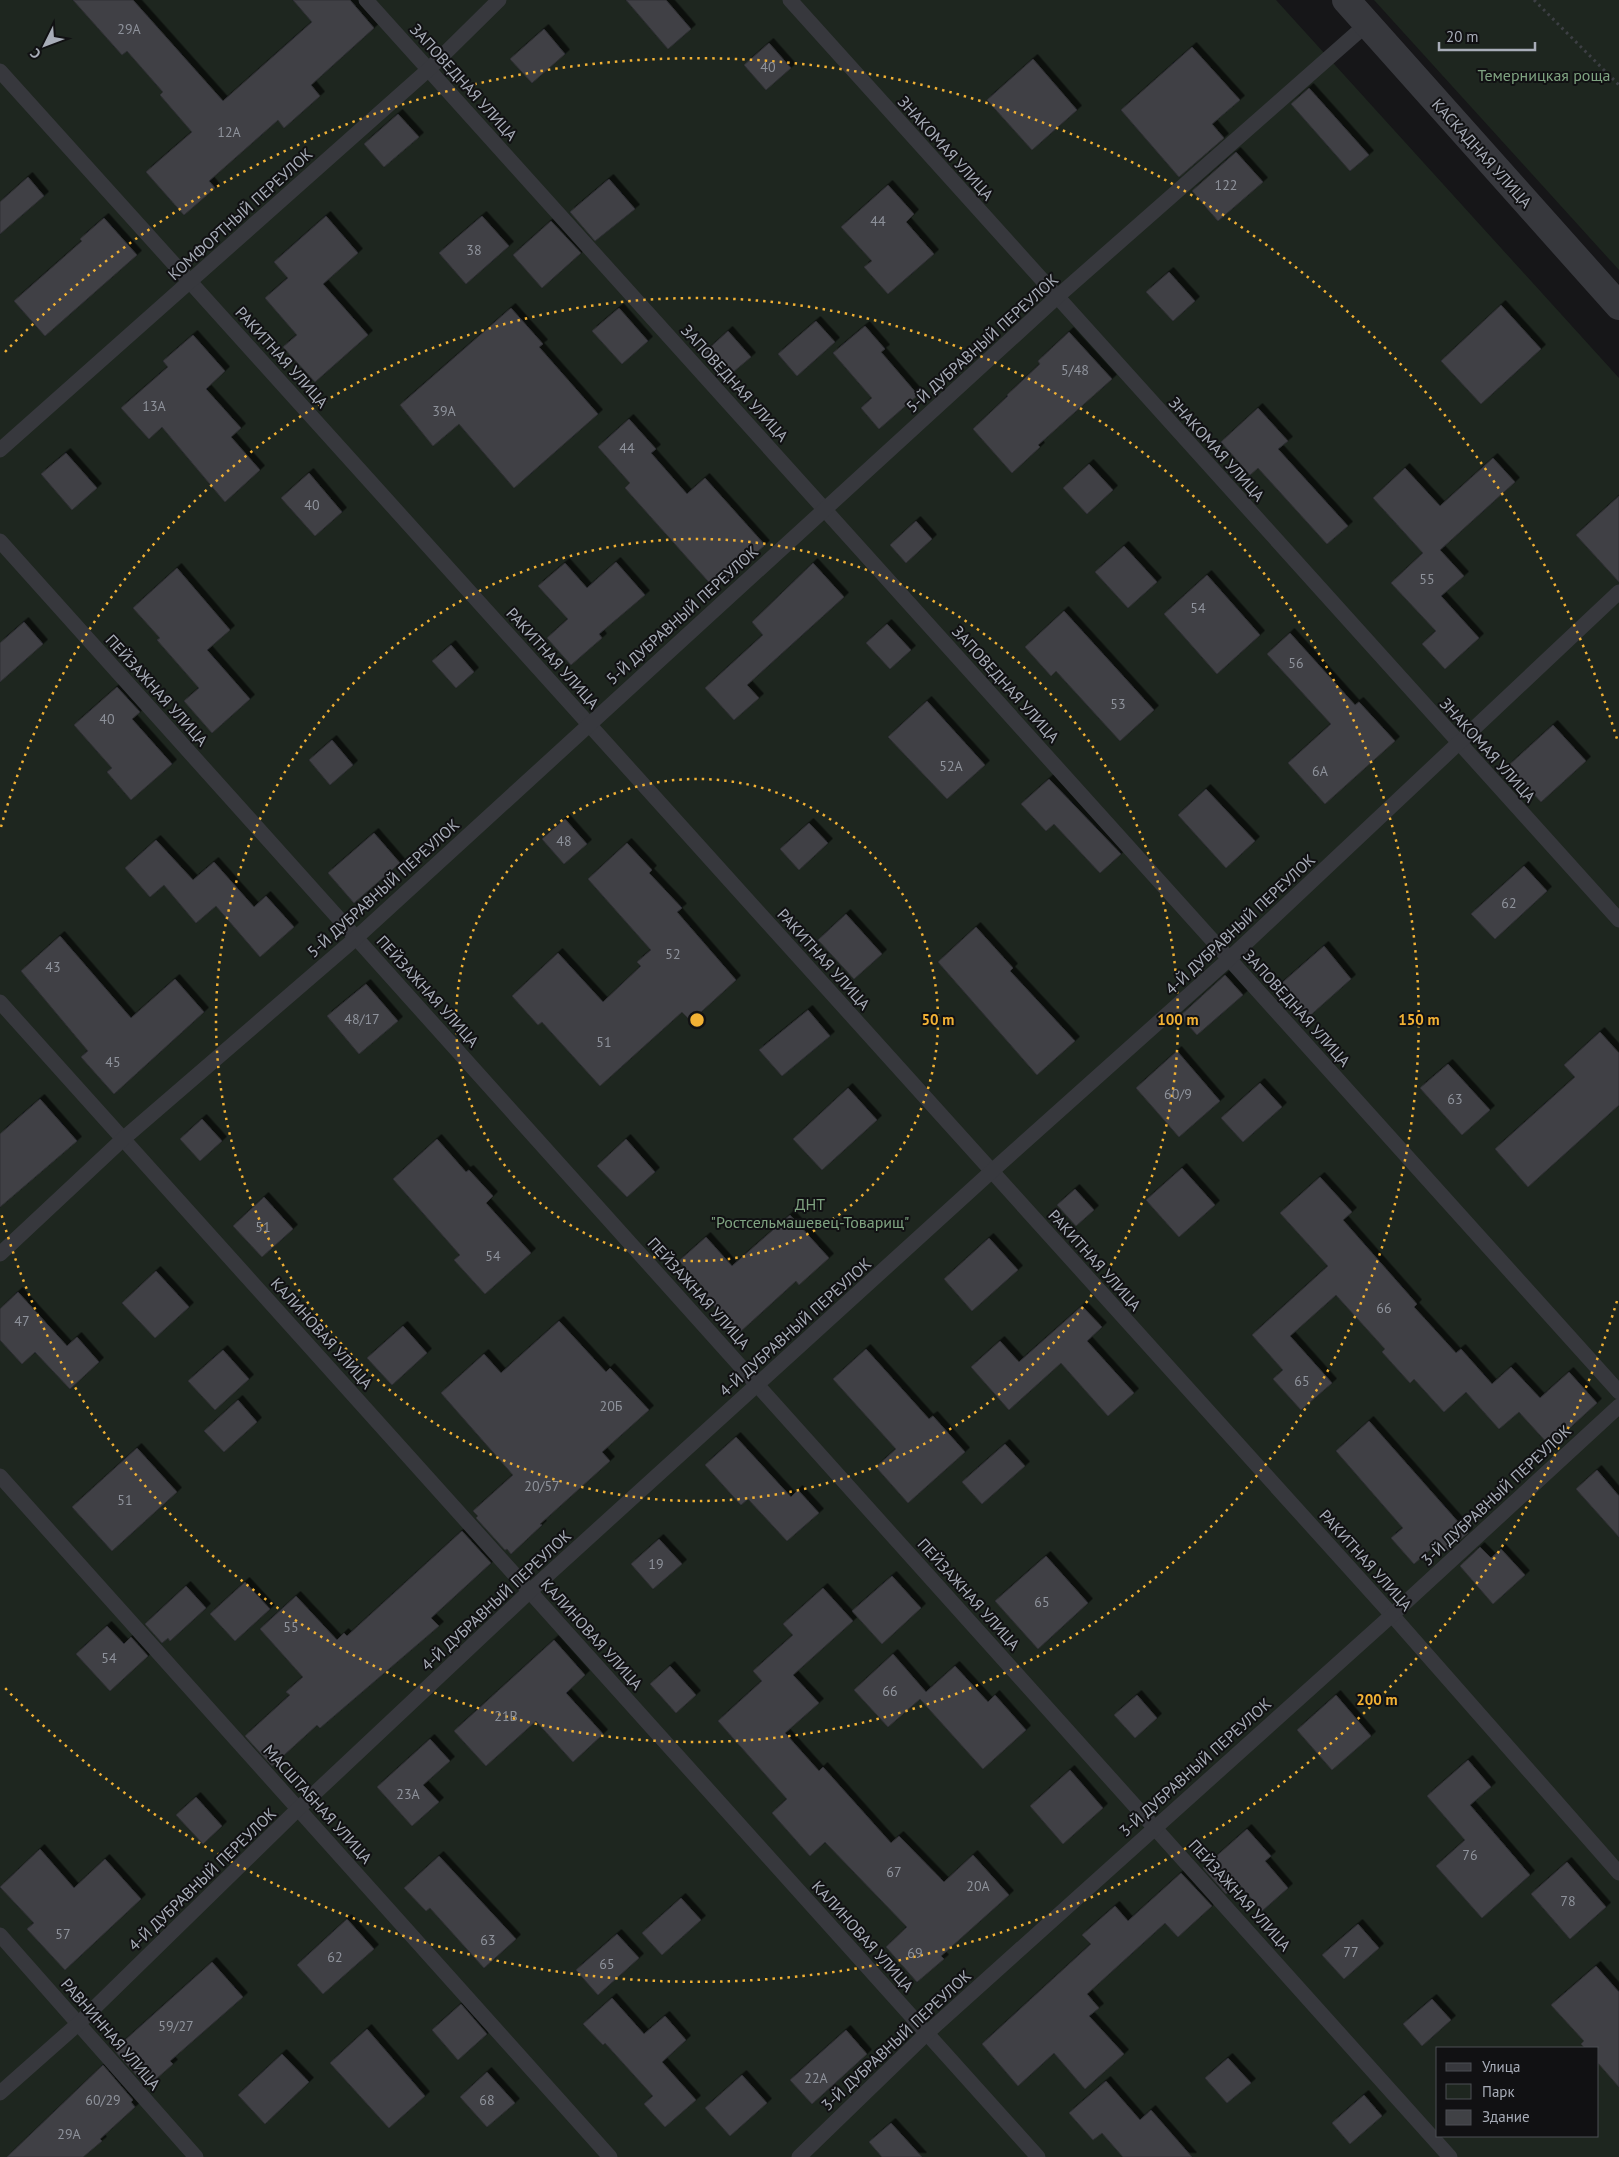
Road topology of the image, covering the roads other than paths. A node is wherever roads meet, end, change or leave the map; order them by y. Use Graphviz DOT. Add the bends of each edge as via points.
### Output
graph roads {
  1 [pos="366,0"];
  2 [pos="499,0"];
  3 [pos="790,0"];
  4 [pos="1346,0"];
  5 [pos="1367,24"];
  6 [pos="429,69"];
  7 [pos="0,71"];
  8 [pos="190,282"];
  9 [pos="1057,297"];
  10 [pos="1619,306"];
  11 [pos="0,450"];
  12 [pos="824,509"];
  13 [pos="0,542"];
  14 [pos="1619,592"];
  15 [pos="589,724"];
  16 [pos="1459,744"];
  17 [pos="1619,920"];
  18 [pos="356,938"];
  19 [pos="1229,959"];
  20 [pos="0,1002"];
  21 [pos="123,1139"];
  22 [pos="992,1171"];
  23 [pos="0,1254"];
  24 [pos="758,1385"];
  25 [pos="1619,1392"];
  26 [pos="1619,1406"];
  27 [pos="0,1476"];
  28 [pos="530,1591"];
  29 [pos="1392,1615"];
  30 [pos="299,1808"];
  31 [pos="1155,1826"];
  32 [pos="1619,1873"];
  33 [pos="0,1935"];
  34 [pos="78,2023"];
  35 [pos="927,2033"];
  36 [pos="0,2093"];
  37 [pos="196,2157"];
  38 [pos="610,2157"];
  39 [pos="799,2157"];
  40 [pos="1038,2157"];
  41 [pos="1450,2157"];
  1 -- 6 [label="lane, ЗАПОВЕДНАЯ УЛИЦА"];
  2 -- 6 [label="lane, КОМФОРТНЫЙ ПЕРЕУЛОК"];
  3 -- 9 [label="lane, ЗНАКОМАЯ УЛИЦА"];
  4 -- 5 [label="street, КАСКАДНАЯ УЛИЦА"];
  5 -- 9 [label="lane, 5-Й ДУБРАВНЫЙ ПЕРЕУЛОК"];
  5 -- 10 [label="street, КАСКАДНАЯ УЛИЦА"];
  6 -- 8 [label="lane, КОМФОРТНЫЙ ПЕРЕУЛОК"];
  6 -- 12 [label="lane, ЗАПОВЕДНАЯ УЛИЦА"];
  7 -- 8 [label="lane, РАКИТНАЯ УЛИЦА"];
  8 -- 11 [label="lane, КОМФОРТНЫЙ ПЕРЕУЛОК"];
  8 -- 15 [label="lane, РАКИТНАЯ УЛИЦА"];
  9 -- 12 [label="lane, 5-Й ДУБРАВНЫЙ ПЕРЕУЛОК"];
  9 -- 16 [label="lane, ЗНАКОМАЯ УЛИЦА"];
  12 -- 15 [label="lane, 5-Й ДУБРАВНЫЙ ПЕРЕУЛОК"];
  12 -- 19 [label="lane, ЗАПОВЕДНАЯ УЛИЦА"];
  13 -- 18 [label="lane, ПЕЙЗАЖНАЯ УЛИЦА"];
  14 -- 16 [label="lane, 4-Й ДУБРАВНЫЙ ПЕРЕУЛОК"];
  15 -- 18 [label="lane, 5-Й ДУБРАВНЫЙ ПЕРЕУЛОК"];
  15 -- 22 [label="lane, РАКИТНАЯ УЛИЦА"];
  16 -- 17 [label="lane, ЗНАКОМАЯ УЛИЦА"];
  16 -- 19 [label="lane, 4-Й ДУБРАВНЫЙ ПЕРЕУЛОК"];
  18 -- 21 [label="lane, 5-Й ДУБРАВНЫЙ ПЕРЕУЛОК"];
  18 -- 24 [label="lane, ПЕЙЗАЖНАЯ УЛИЦА"];
  19 -- 22 [label="lane, 4-Й ДУБРАВНЫЙ ПЕРЕУЛОК"];
  19 -- 25 [label="lane, ЗАПОВЕДНАЯ УЛИЦА"];
  20 -- 21 [label="lane, КАЛИНОВАЯ УЛИЦА"];
  21 -- 23 [label="lane, 5-Й ДУБРАВНЫЙ ПЕРЕУЛОК"];
  21 -- 28 [label="lane, КАЛИНОВАЯ УЛИЦА"];
  22 -- 24 [label="lane, 4-Й ДУБРАВНЫЙ ПЕРЕУЛОК"];
  22 -- 29 [label="lane, РАКИТНАЯ УЛИЦА"];
  24 -- 28 [label="lane, 4-Й ДУБРАВНЫЙ ПЕРЕУЛОК"];
  24 -- 31 [label="lane, ПЕЙЗАЖНАЯ УЛИЦА"];
  26 -- 29 [label="lane, 3-Й ДУБРАВНЫЙ ПЕРЕУЛОК"];
  27 -- 30 [label="lane, МАСШТАБНАЯ УЛИЦА"];
  28 -- 30 [label="lane, 4-Й ДУБРАВНЫЙ ПЕРЕУЛОК"];
  28 -- 35 [label="lane, КАЛИНОВАЯ УЛИЦА"];
  29 -- 31 [label="lane, 3-Й ДУБРАВНЫЙ ПЕРЕУЛОК"];
  29 -- 32 [label="lane, РАКИТНАЯ УЛИЦА"];
  30 -- 34 [label="lane, 4-Й ДУБРАВНЫЙ ПЕРЕУЛОК"];
  30 -- 38 [label="lane, МАСШТАБНАЯ УЛИЦА"];
  31 -- 35 [label="lane, 3-Й ДУБРАВНЫЙ ПЕРЕУЛОК"];
  31 -- 41 [label="lane, ПЕЙЗАЖНАЯ УЛИЦА"];
  33 -- 34 [label="lane, РАВНИННАЯ УЛИЦА"];
  34 -- 36 [label="lane, 4-Й ДУБРАВНЫЙ ПЕРЕУЛОК"];
  34 -- 37 [label="lane, РАВНИННАЯ УЛИЦА"];
  35 -- 39 [label="lane, 3-Й ДУБРАВНЫЙ ПЕРЕУЛОК"];
  35 -- 40 [label="lane, КАЛИНОВАЯ УЛИЦА"];
}
